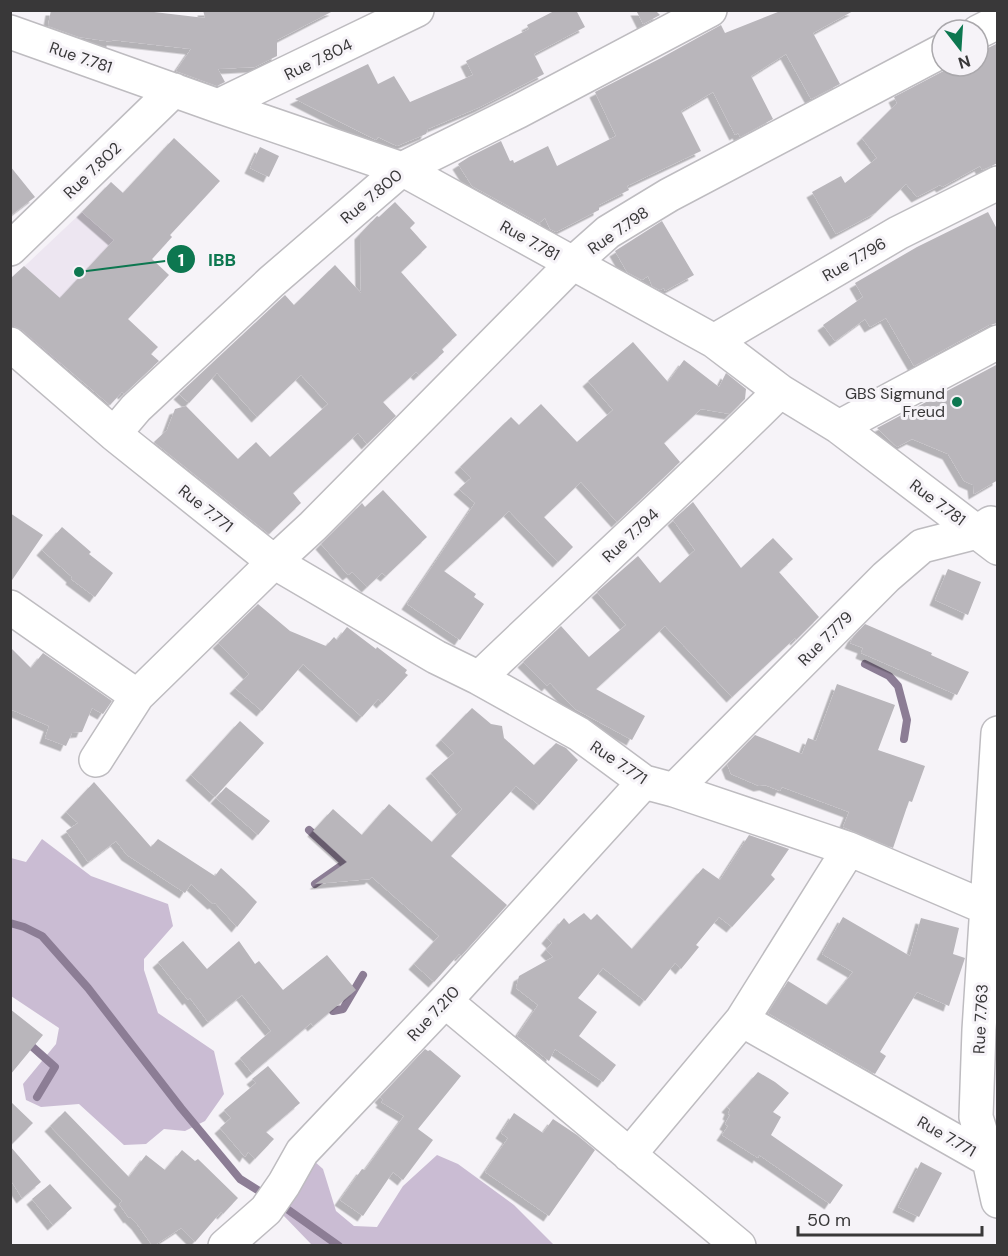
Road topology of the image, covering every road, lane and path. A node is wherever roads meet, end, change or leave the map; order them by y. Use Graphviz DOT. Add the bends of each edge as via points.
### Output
graph roads {
  1 [pos="417,10"];
  2 [pos="710,10"];
  3 [pos="10,32"];
  4 [pos="930,57"];
  5 [pos="174,90"];
  6 [pos="218,106"];
  7 [pos="402,169"];
  8 [pos="998,183"];
  9 [pos="10,249"];
  10 [pos="572,264"];
  11 [pos="714,341"];
  12 [pos="998,342"];
  13 [pos="10,344"];
  14 [pos="780,392"];
  15 [pos="839,427"];
  16 [pos="114,434"];
  17 [pos="990,533"];
  18 [pos="274,562"];
  19 [pos="10,607"];
  20 [pos="479,678"];
  21 [pos="137,696"];
  22 [pos="998,733"];
  23 [pos="96,760"];
  24 [pos="659,786"];
  25 [pos="849,849"];
  26 [pos="987,908"];
  27 [pos="445,1001"];
  28 [pos="742,1020"];
  29 [pos="629,1155"];
  30 [pos="993,1161"];
  31 [pos="998,1201"];
  32 [pos="225,1245"];
  33 [pos="738,1245"];
  1 -- 6 [label="street, Rue 7.804"];
  2 -- 7 [label="street, Rue 7.800"];
  3 -- 5 [label="street, Rue 7.781"];
  4 -- 10 [label="street, Rue 7.798" via="669,195 608,232"];
  5 -- 6 [label="street, Rue 7.781"];
  5 -- 9 [label="street, Rue 7.802"];
  6 -- 7 [label="street, Rue 7.781"];
  7 -- 10 [label="street, Rue 7.781"];
  7 -- 16 [label="street, Rue 7.800" via="271,282 136,408"];
  8 -- 11 [label="street, Rue 7.796" via="898,233"];
  10 -- 11 [label="street, Rue 7.781"];
  10 -- 18 [label="street, Rue 7.798"];
  11 -- 14 [label="street, Rue 7.781"];
  12 -- 15 [label="street"];
  13 -- 16 [label="street, Rue 7.771"];
  14 -- 15 [label="street, Rue 7.781"];
  14 -- 20 [label="street, Rue 7.794"];
  15 -- 17 [label="street, Rue 7.781"];
  16 -- 18 [label="street, Rue 7.771"];
  17 -- 24 [label="street, Rue 7.779" via="922,546"];
  18 -- 20 [label="street, Rue 7.771"];
  18 -- 21 [label="street, Rue 7.798"];
  19 -- 21 [label="street"];
  20 -- 24 [label="street, Rue 7.771" via="579,734"];
  21 -- 23 [label="street, Rue 7.798"];
  22 -- 26 [label="street, Rue 7.763"];
  24 -- 25 [label="street, Rue 7.771"];
  24 -- 27 [label="street, Rue 7.210"];
  25 -- 26 [label="street, Rue 7.771"];
  25 -- 28 [label="street"];
  26 -- 30 [label="street, Rue 7.763" via="976,1117"];
  27 -- 29 [label="street"];
  27 -- 32 [label="street, Rue 7.210" via="302,1152 266,1210"];
  28 -- 29 [label="street"];
  28 -- 30 [label="street, Rue 7.771"];
  29 -- 33 [label="street"];
  30 -- 31 [label="street, Rue 7.763"];
}
